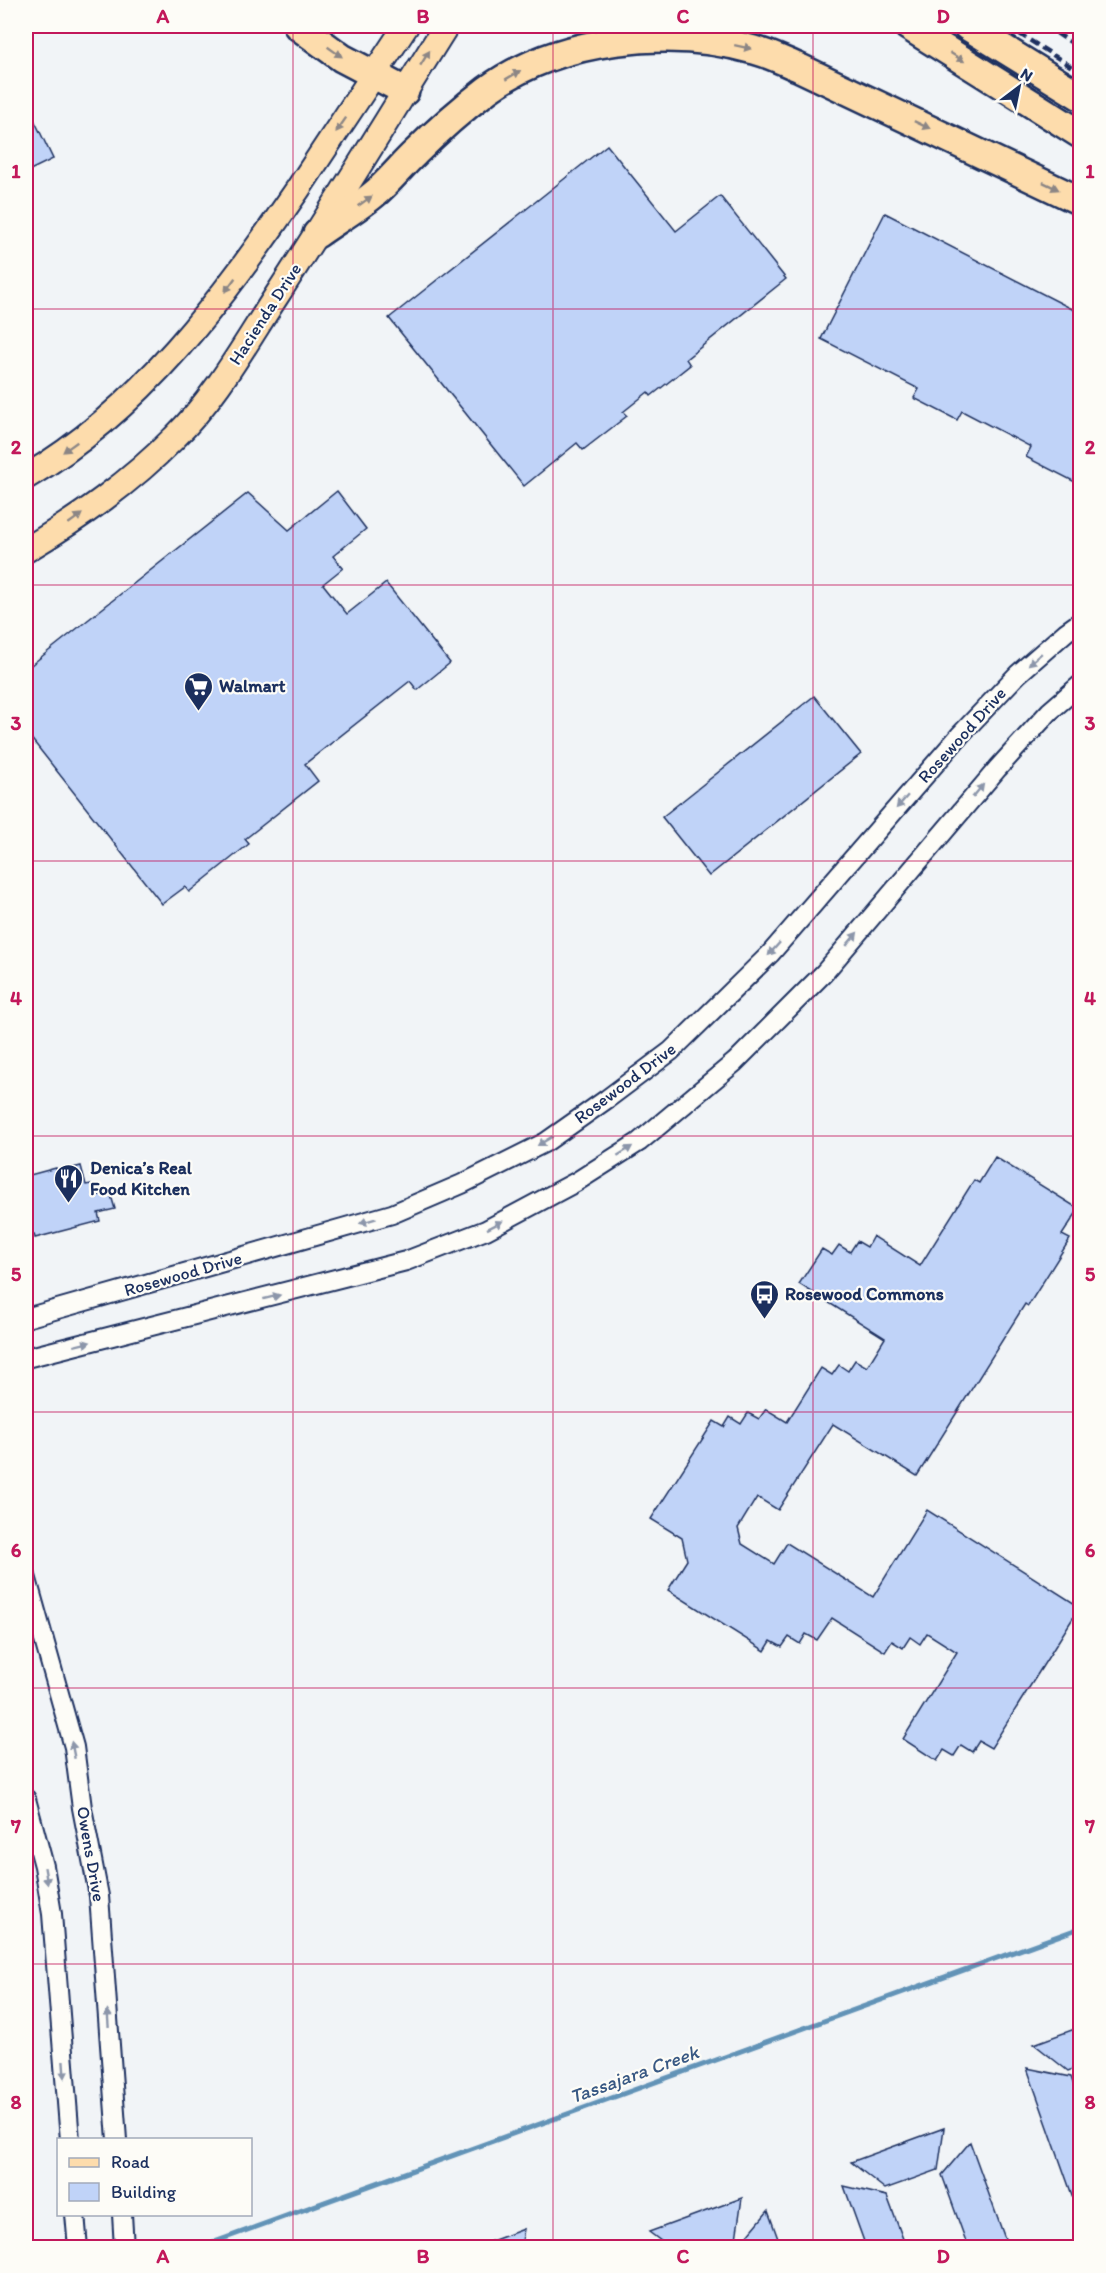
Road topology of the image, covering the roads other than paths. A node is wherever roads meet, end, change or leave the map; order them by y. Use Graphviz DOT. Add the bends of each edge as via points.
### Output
graph roads {
  1 [pos="298,26"];
  2 [pos="406,26"];
  3 [pos="446,26"];
  4 [pos="908,26"];
  5 [pos="967,26"];
  6 [pos="373,76"];
  7 [pos="405,91"];
  8 [pos="1080,96"];
  9 [pos="1080,134"];
  10 [pos="1080,201"];
  11 [pos="317,234"];
  12 [pos="26,477"];
  13 [pos="26,550"];
  14 [pos="1080,622"];
  15 [pos="1080,685"];
  16 [pos="26,1304"];
  17 [pos="70,1305"];
  18 [pos="26,1318"];
  19 [pos="44,1353"];
  20 [pos="26,1358"];
  21 [pos="26,1370"];
  22 [pos="26,1575"];
  23 [pos="26,1799"];
  24 [pos="70,2138"];
  25 [pos="117,2138"];
  26 [pos="75,2216"];
  27 [pos="122,2216"];
  28 [pos="78,2247"];
  29 [pos="124,2247"];
  1 -- 6 [label="highway, one-way"];
  2 -- 6 [label="main road"];
  7 -- 3 [label="main road, Hacienda Drive, one-way"];
  4 -- 9 [label="highway, one-way"];
  5 -- 8 [label="highway"];
  6 -- 7 [label="highway"];
  6 -- 12 [label="main road, one-way" via="217,303 134,395 83,438"];
  7 -- 11 [label="main road, Hacienda Drive"];
  11 -- 10 [label="highway, one-way" via="374,195 415,152 488,90 526,67 571,51 621,40 668,37 717,42 764,53"];
  13 -- 11 [label="main road, Hacienda Drive, one-way" via="123,485 175,438 213,394"];
  14 -- 17 [label="street, Rosewood Drive, one-way" via="1018,674 960,734 761,963 670,1051 546,1142 392,1214"];
  19 -- 15 [label="street, one-way" via="406,1261 486,1230 576,1182 639,1142 735,1062 824,973 998,768 1050,711"];
  16 -- 17 [label="street"];
  17 -- 18 [label="street, Rosewood Drive"];
  19 -- 20 [label="street"];
  19 -- 21 [label="street"];
  25 -- 22 [label="street, Owens Drive, one-way" via="99,1896 74,1748"];
  23 -- 24 [label="street, one-way" via="52,1914"];
  26 -- 28 [label="street"];
  27 -- 29 [label="street"];
}
